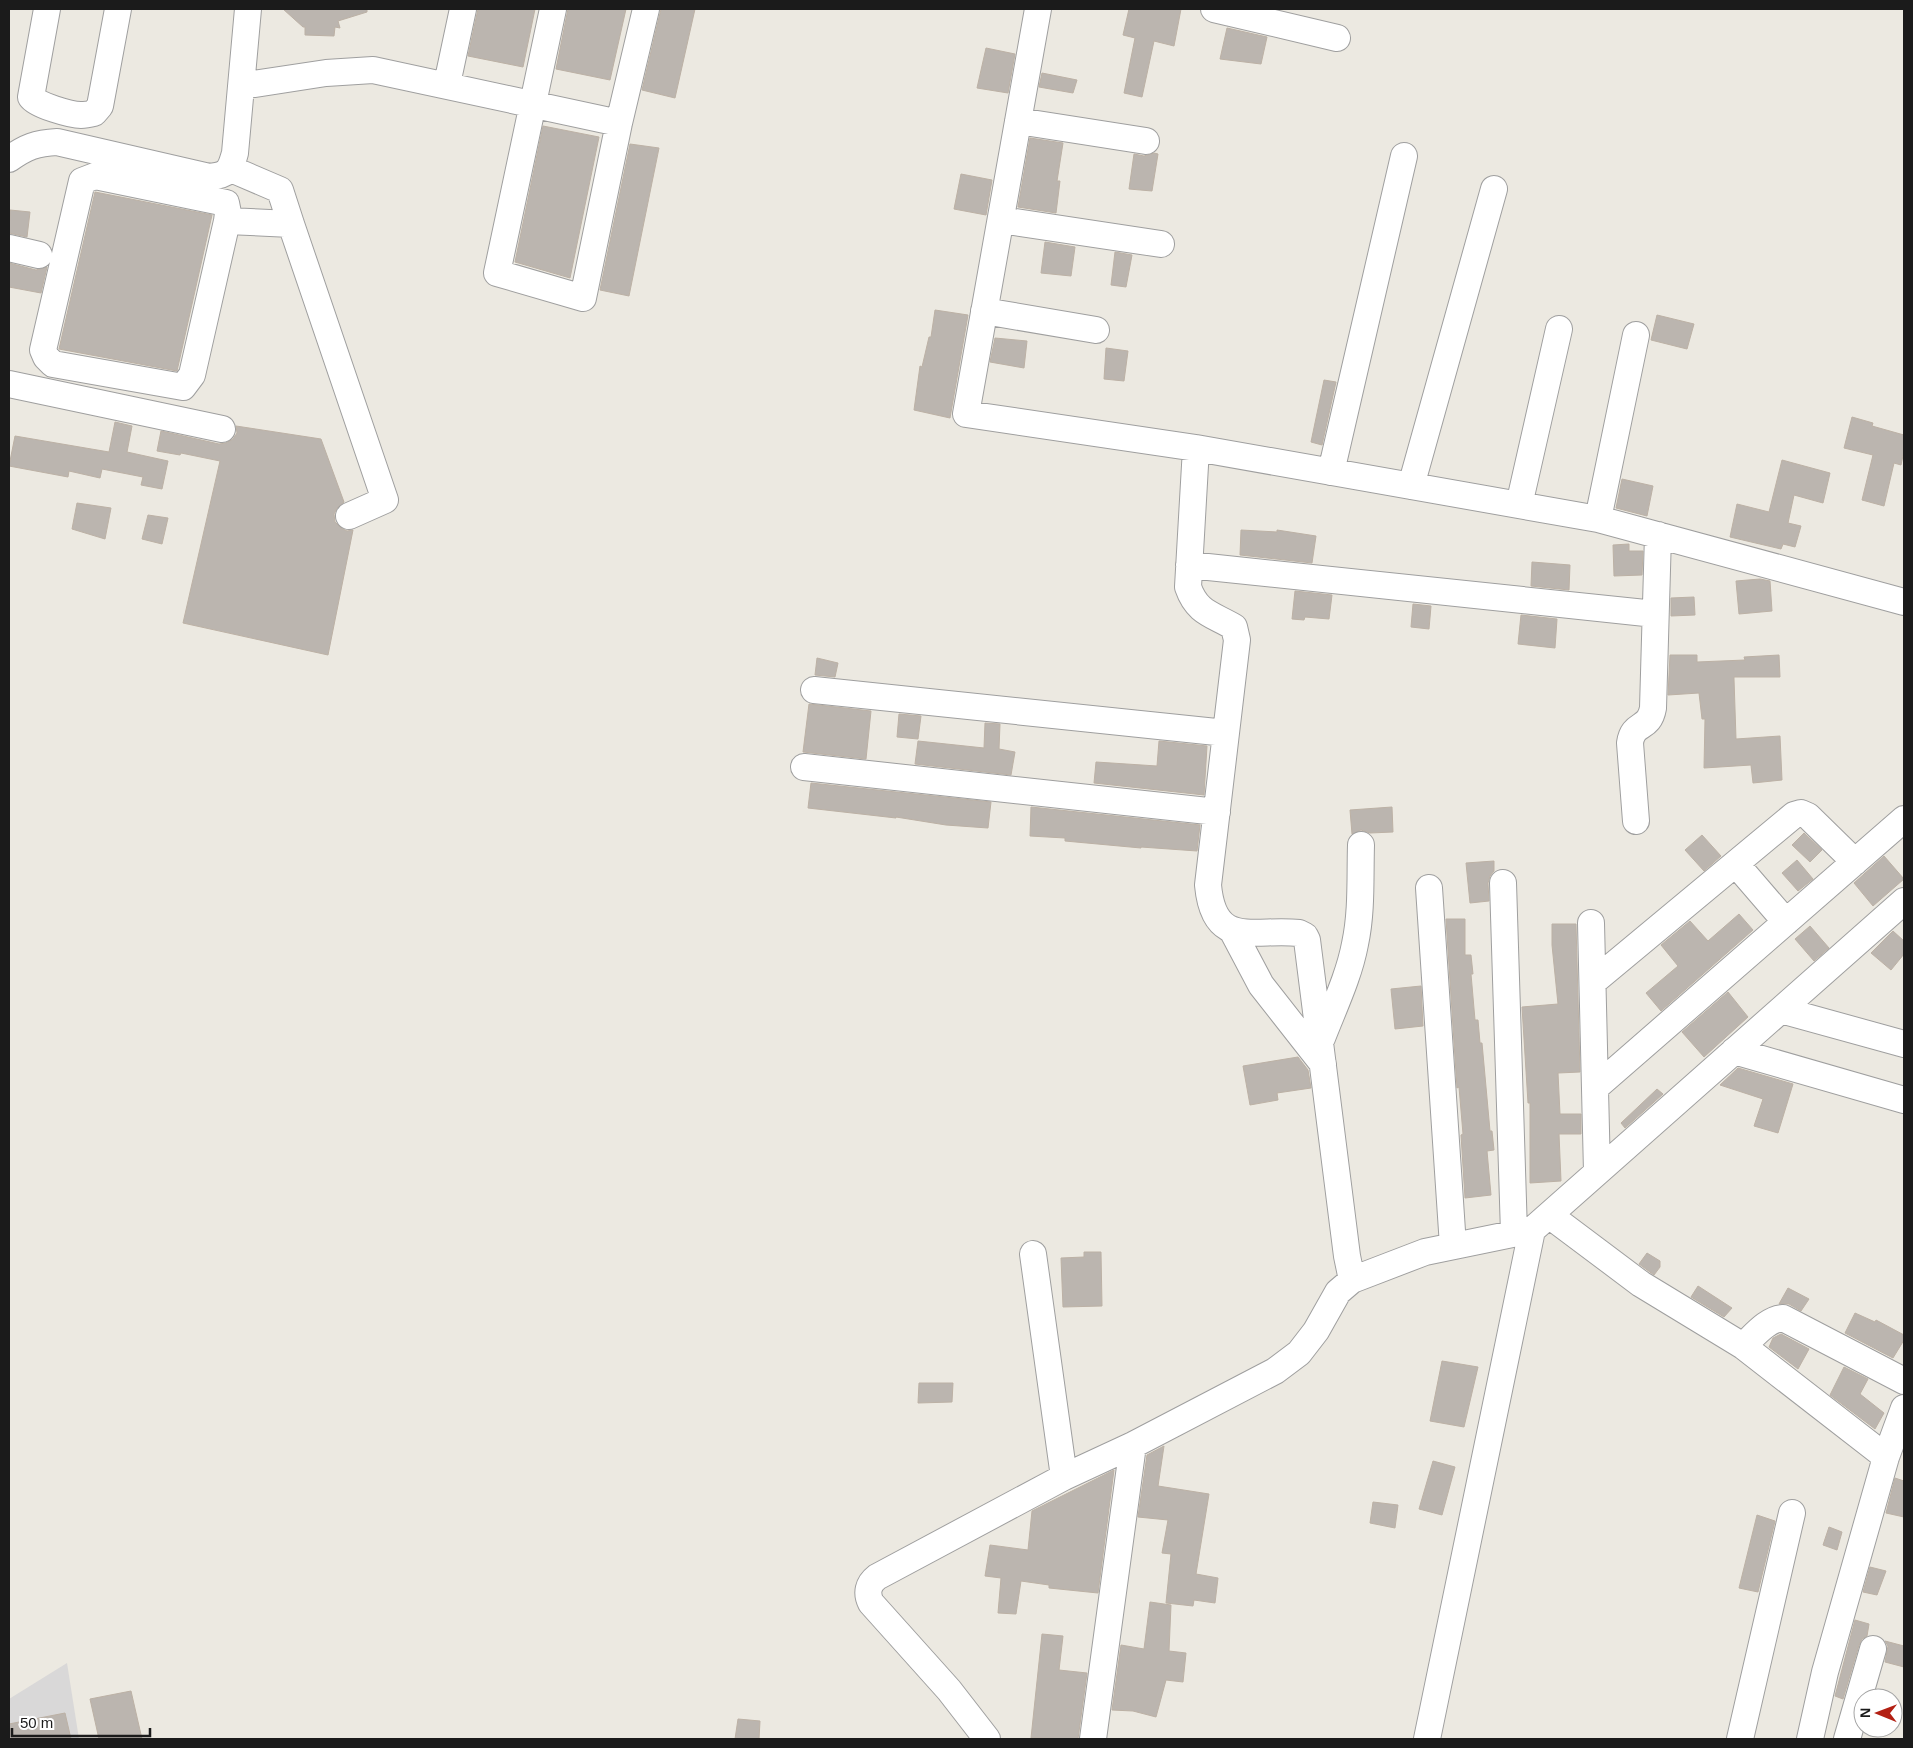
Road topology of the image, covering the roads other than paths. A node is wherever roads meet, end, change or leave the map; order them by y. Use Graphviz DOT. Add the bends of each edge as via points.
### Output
graph roads {
  1 [pos="47,9"];
  2 [pos="118,9"];
  3 [pos="463,9"];
  4 [pos="553,9"];
  5 [pos="646,9"];
  6 [pos="1038,9"];
  7 [pos="1214,9"];
  8 [pos="245,12"];
  9 [pos="1337,38"];
  10 [pos="447,84"];
  11 [pos="241,86"];
  12 [pos="532,104"];
  13 [pos="1018,121"];
  14 [pos="619,123"];
  15 [pos="1146,141"];
  16 [pos="1404,156"];
  17 [pos="9,160"];
  18 [pos="231,169"];
  19 [pos="1494,190"];
  20 [pos="1001,220"];
  21 [pos="227,221"];
  22 [pos="292,224"];
  23 [pos="1161,244"];
  24 [pos="9,248"];
  25 [pos="39,255"];
  26 [pos="984,311"];
  27 [pos="1559,329"];
  28 [pos="1096,330"];
  29 [pos="1636,335"];
  30 [pos="9,384"];
  31 [pos="222,429"];
  32 [pos="1196,448"];
  33 [pos="1330,472"];
  34 [pos="1411,486"];
  35 [pos="1519,505"];
  36 [pos="349,516"];
  37 [pos="1598,519"];
  38 [pos="1658,535"];
  39 [pos="1189,565"];
  40 [pos="1904,602"];
  41 [pos="1655,614"];
  42 [pos="814,690"];
  43 [pos="1226,733"];
  44 [pos="804,767"];
  45 [pos="1217,812"];
  46 [pos="1904,819"];
  47 [pos="1636,821"];
  48 [pos="1361,845"];
  49 [pos="1855,862"];
  50 [pos="1736,864"];
  51 [pos="1503,883"];
  52 [pos="1429,888"];
  53 [pos="1904,901"];
  54 [pos="1786,922"];
  55 [pos="1591,923"];
  56 [pos="1233,932"];
  57 [pos="1593,982"];
  58 [pos="1781,1010"];
  59 [pos="1904,1044"];
  60 [pos="1734,1051"];
  61 [pos="1322,1053"];
  62 [pos="1595,1088"];
  63 [pos="1904,1100"];
  64 [pos="1597,1172"];
  65 [pos="1532,1226"];
  66 [pos="1453,1246"];
  67 [pos="1034,1254"];
  68 [pos="1352,1280"];
  69 [pos="1743,1346"];
  70 [pos="1904,1381"];
  71 [pos="1904,1408"];
  72 [pos="1133,1445"];
  73 [pos="1886,1457"];
  74 [pos="1064,1477"];
  75 [pos="1792,1514"];
  76 [pos="1873,1649"];
  77 [pos="987,1739"];
  78 [pos="1093,1739"];
  79 [pos="1427,1739"];
  80 [pos="1740,1739"];
  81 [pos="1810,1739"];
  82 [pos="1847,1739"];
  1 -- 2 [label="street" via="31,97 40,104 79,115 94,113 100,106"];
  3 -- 10 [label="street"];
  4 -- 12 [label="street"];
  5 -- 14 [label="street"];
  6 -- 13 [label="street"];
  7 -- 9 [label="street"];
  8 -- 11 [label="street"];
  10 -- 11 [label="street" via="373,70 326,72"];
  10 -- 12 [label="street"];
  11 -- 18 [label="street"];
  12 -- 14 [label="street"];
  12 -- 14 [label="street" via="497,273 583,298"];
  13 -- 15 [label="street"];
  13 -- 20 [label="street"];
  16 -- 33 [label="street"];
  17 -- 18 [label="street" via="39,143 57,142 209,177 222,175"];
  18 -- 22 [label="street" via="280,190"];
  19 -- 34 [label="street"];
  20 -- 23 [label="street"];
  20 -- 26 [label="street"];
  21 -- 21 [label="street" via="192,376 183,387 53,364 46,357 42,350 82,181 102,177 226,204"];
  21 -- 22 [label="street"];
  22 -- 36 [label="street" via="385,500"];
  24 -- 25 [label="street"];
  26 -- 28 [label="street"];
  26 -- 32 [label="street" via="966,414"];
  27 -- 35 [label="street"];
  29 -- 37 [label="street"];
  30 -- 31 [label="street"];
  32 -- 33 [label="street"];
  32 -- 39 [label="street"];
  33 -- 34 [label="street"];
  34 -- 35 [label="street"];
  35 -- 37 [label="street"];
  37 -- 38 [label="street"];
  38 -- 40 [label="street"];
  38 -- 41 [label="street"];
  39 -- 41 [label="street"];
  39 -- 43 [label="street" via="1188,587 1192,600 1234,627 1236,633"];
  41 -- 47 [label="street" via="1652,718 1637,727 1631,734 1630,743"];
  42 -- 43 [label="street"];
  43 -- 45 [label="street"];
  44 -- 45 [label="street"];
  45 -- 56 [label="street" via="1208,885 1210,903 1223,925"];
  46 -- 49 [label="street"];
  48 -- 61 [label="street" via="1355,944"];
  49 -- 50 [label="street" via="1816,822 1801,813 1787,819"];
  49 -- 54 [label="street"];
  50 -- 54 [label="street"];
  50 -- 57 [label="street"];
  51 -- 65 [label="street"];
  52 -- 66 [label="street"];
  53 -- 58 [label="street"];
  54 -- 62 [label="street"];
  55 -- 57 [label="street"];
  56 -- 61 [label="street" via="1261,985"];
  56 -- 61 [label="street" via="1284,932 1305,936"];
  57 -- 62 [label="street"];
  58 -- 59 [label="street"];
  58 -- 60 [label="street"];
  60 -- 63 [label="street"];
  60 -- 64 [label="street"];
  61 -- 68 [label="street"];
  62 -- 64 [label="street"];
  64 -- 65 [label="street"];
  65 -- 66 [label="street"];
  65 -- 69 [label="street" via="1641,1284"];
  65 -- 79 [label="street"];
  66 -- 68 [label="street" via="1425,1252"];
  67 -- 74 [label="street"];
  68 -- 72 [label="street" via="1338,1292 1316,1330 1288,1362"];
  69 -- 70 [label="street" via="1768,1324 1784,1318"];
  69 -- 73 [label="street"];
  71 -- 73 [label="street"];
  72 -- 74 [label="street"];
  72 -- 78 [label="street"];
  73 -- 81 [label="street" via="1825,1672"];
  74 -- 77 [label="street" via="877,1577 868,1590 871,1603"];
  75 -- 80 [label="street"];
  76 -- 82 [label="street"];
}
